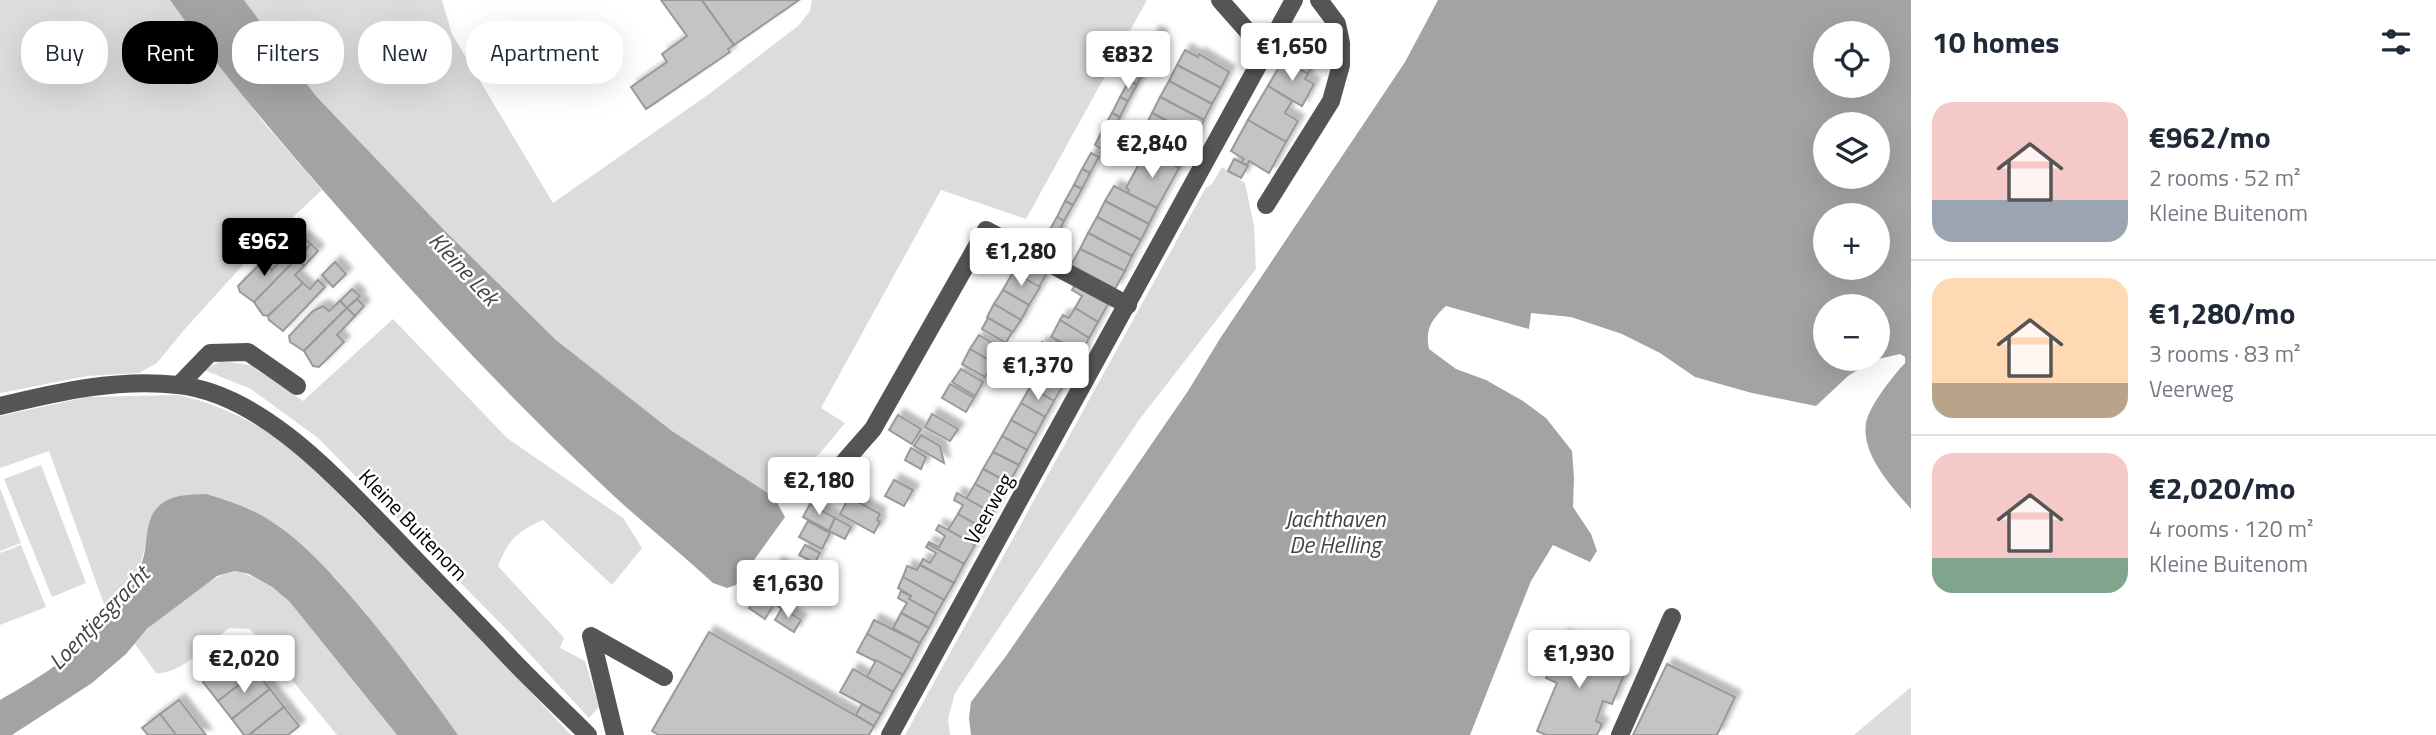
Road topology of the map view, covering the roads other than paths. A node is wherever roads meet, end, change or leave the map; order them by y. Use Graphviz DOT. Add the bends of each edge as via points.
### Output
graph roads {
  1 [pos="1220,0"];
  2 [pos="1294,0"];
  3 [pos="1319,0"];
  4 [pos="1266,52"];
  5 [pos="1266,205"];
  6 [pos="1128,304"];
  7 [pos="179,385"];
  8 [pos="297,386"];
  9 [pos="0,406"];
  10 [pos="823,486"];
  11 [pos="1672,617"];
  12 [pos="664,677"];
  13 [pos="588,735"];
  14 [pos="615,735"];
  15 [pos="890,735"];
  16 [pos="1620,735"];
  1 -- 4 [label="street"];
  2 -- 4 [label="street, Veerweg"];
  3 -- 5 [label="street" via="1337,23 1341,65 1331,101"];
  4 -- 6 [label="street, Veerweg"];
  6 -- 10 [label="street" via="986,230 873,429"];
  6 -- 15 [label="street, Veerweg"];
  7 -- 8 [label="street" via="210,353 248,352"];
  7 -- 9 [label="street, Kleine Buitenom" via="86,386"];
  7 -- 13 [label="street, Kleine Buitenom" via="236,403 323,466"];
  11 -- 16 [label="street"];
  12 -- 14 [label="street" via="591,636"];
}
